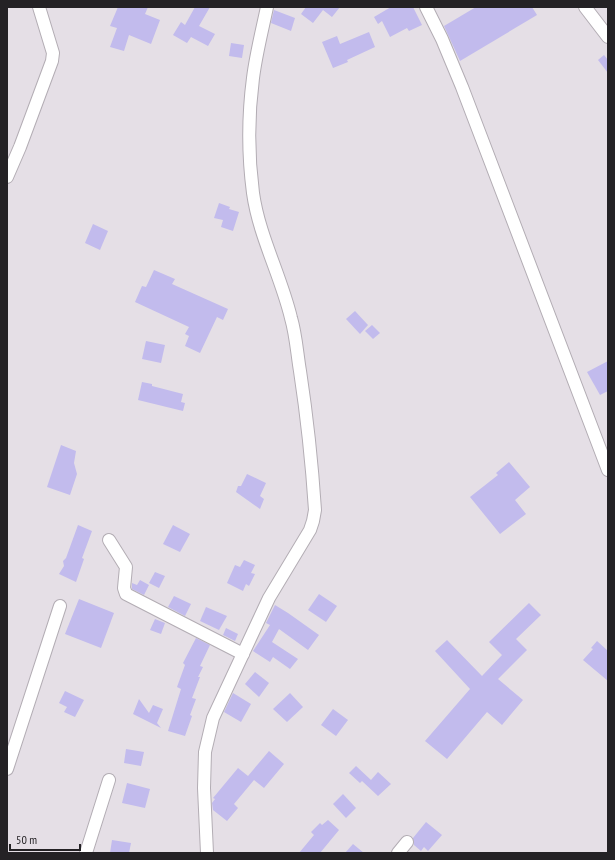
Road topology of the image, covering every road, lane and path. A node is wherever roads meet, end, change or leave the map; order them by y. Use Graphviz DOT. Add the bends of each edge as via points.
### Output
graph roads {
  1 [pos="39,7"];
  2 [pos="267,7"];
  3 [pos="426,7"];
  4 [pos="585,7"];
  5 [pos="608,37"];
  6 [pos="7,177"];
  7 [pos="608,470"];
  8 [pos="109,540"];
  9 [pos="60,606"];
  10 [pos="243,654"];
  11 [pos="7,769"];
  12 [pos="109,780"];
  13 [pos="407,842"];
  14 [pos="86,853"];
  15 [pos="207,853"];
  16 [pos="398,853"];
  1 -- 6 [label="street" via="52,61"];
  2 -- 10 [label="street" via="250,99 251,175 259,220 288,304 294,330 315,510 314,520 306,539 269,598"];
  3 -- 7 [label="street" via="462,87"];
  4 -- 5 [label="street"];
  8 -- 10 [label="street" via="126,568 126,594"];
  9 -- 11 [label="street"];
  10 -- 15 [label="street" via="213,718 205,752"];
  12 -- 14 [label="street"];
  13 -- 16 [label="street"];
}
